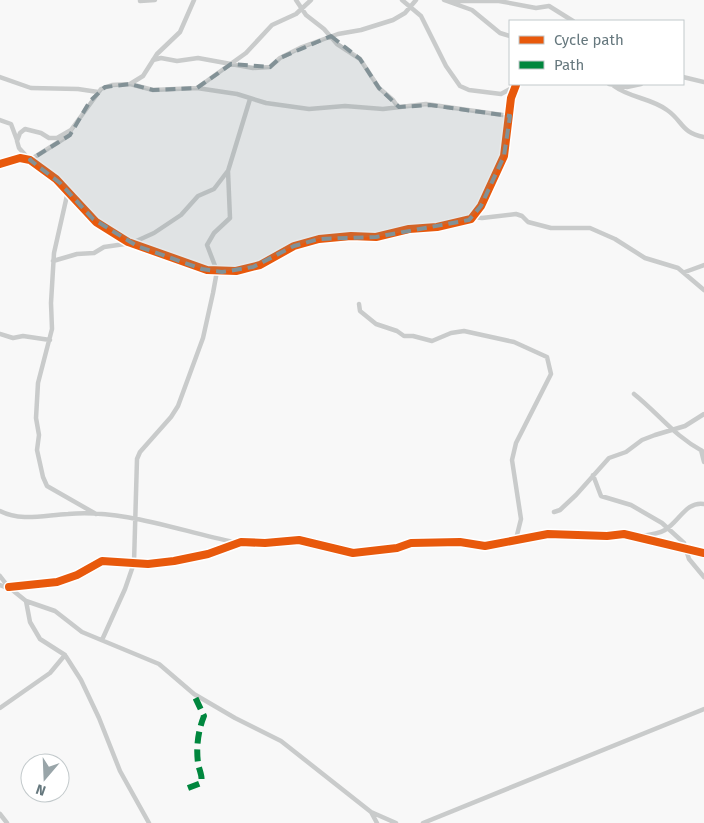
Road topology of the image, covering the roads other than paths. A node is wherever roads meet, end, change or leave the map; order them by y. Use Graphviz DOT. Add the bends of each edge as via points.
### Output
graph roads {
  1 [pos="155,0"];
  2 [pos="194,0"];
  3 [pos="296,0"];
  4 [pos="311,0"];
  5 [pos="402,0"];
  6 [pos="416,0"];
  7 [pos="140,1"];
  8 [pos="445,1"];
  9 [pos="410,6"];
  10 [pos="302,10"];
  11 [pos="571,20"];
  12 [pos="331,36"];
  13 [pos="509,36"];
  14 [pos="153,60"];
  15 [pos="231,64"];
  16 [pos="684,75"];
  17 [pos="0,77"];
  18 [pos="704,82"];
  19 [pos="130,84"];
  20 [pos="516,85"];
  21 [pos="517,85"];
  22 [pos="612,85"];
  23 [pos="638,85"];
  24 [pos="197,88"];
  25 [pos="98,92"];
  26 [pos="250,99"];
  27 [pos="398,107"];
  28 [pos="510,116"];
  29 [pos="0,120"];
  30 [pos="71,130"];
  31 [pos="704,138"];
  32 [pos="17,141"];
  33 [pos="30,160"];
  34 [pos="0,164"];
  35 [pos="228,171"];
  36 [pos="68,191"];
  37 [pos="474,217"];
  38 [pos="132,243"];
  39 [pos="53,261"];
  40 [pos="704,266"];
  41 [pos="217,271"];
  42 [pos="684,272"];
  43 [pos="704,290"];
  44 [pos="358,304"];
  45 [pos="0,334"];
  46 [pos="50,340"];
  47 [pos="634,394"];
  48 [pos="704,414"];
  49 [pos="672,430"];
  50 [pos="702,451"];
  51 [pos="704,462"];
  52 [pos="593,474"];
  53 [pos="704,504"];
  54 [pos="0,511"];
  55 [pos="554,512"];
  56 [pos="96,514"];
  57 [pos="135,519"];
  58 [pos="668,528"];
  59 [pos="640,536"];
  60 [pos="516,539"];
  61 [pos="235,542"];
  62 [pos="687,550"];
  63 [pos="704,553"];
  64 [pos="134,563"];
  65 [pos="0,576"];
  66 [pos="704,577"];
  67 [pos="0,585"];
  68 [pos="10,588"];
  69 [pos="26,601"];
  70 [pos="102,640"];
  71 [pos="66,654"];
  72 [pos="0,708"];
  73 [pos="704,709"];
  74 [pos="371,812"];
  75 [pos="2,818"];
  76 [pos="7,823"];
  77 [pos="150,823"];
  78 [pos="377,823"];
  79 [pos="396,823"];
  80 [pos="423,823"];
  1 -- 7 [label="street"];
  2 -- 14 [label="street" via="180,32"];
  3 -- 10 [label="street"];
  4 -- 10 [label="street"];
  5 -- 9 [label="street"];
  6 -- 9 [label="street"];
  8 -- 11 [label="street" via="499,1 536,8 549,6"];
  8 -- 13 [label="street" via="472,10 500,33"];
  9 -- 12 [label="street" via="393,20"];
  9 -- 20 [label="street" via="421,16 460,86 502,94"];
  10 -- 12 [label="street"];
  10 -- 15 [label="street" via="272,26"];
  12 -- 15 [label="street" via="280,58 270,66 253,68"];
  12 -- 27 [label="street" via="342,48 360,59 379,88"];
  14 -- 15 [label="street" via="198,58"];
  14 -- 19 [label="street" via="143,76"];
  15 -- 24 [label="street"];
  16 -- 18 [label="street"];
  17 -- 25 [label="street" via="39,89"];
  19 -- 24 [label="street" via="154,90"];
  19 -- 25 [label="street"];
  21 -- 28 [label="street" via="511,98"];
  22 -- 23 [label="street" via="627,88"];
  22 -- 31 [label="street" via="660,106 672,114 683,128"];
  24 -- 26 [label="street"];
  25 -- 30 [label="street"];
  26 -- 27 [label="street" via="309,109"];
  26 -- 35 [label="street"];
  27 -- 28 [label="street" via="430,104"];
  28 -- 37 [label="street" via="504,156"];
  29 -- 32 [label="street" via="11,124"];
  30 -- 32 [label="street" via="53,138 26,129"];
  30 -- 33 [label="street" via="68,136"];
  32 -- 33 [label="street"];
  33 -- 34 [label="street" via="20,158"];
  33 -- 36 [label="street"];
  35 -- 38 [label="street" via="214,190 198,196 175,220"];
  35 -- 41 [label="street" via="230,218 220,225 207,245"];
  36 -- 38 [label="street" via="96,222"];
  36 -- 39 [label="street"];
  37 -- 41 [label="street" via="467,221 376,237 319,239 294,246 254,267"];
  37 -- 42 [label="street" via="516,214 528,222 551,228 590,228 645,258"];
  38 -- 39 [label="street"];
  38 -- 41 [label="street" via="202,269"];
  39 -- 46 [label="street"];
  40 -- 42 [label="street"];
  41 -- 57 [label="street" via="203,338 178,406 137,459"];
  42 -- 43 [label="street"];
  44 -- 60 [label="street" via="360,311 376,324 404,336 432,341 464,331 514,342 547,356 551,374 516,443 512,460 521,519"];
  45 -- 46 [label="street"];
  46 -- 56 [label="street" via="41,364 37,394 37,450 43,477 47,486"];
  47 -- 49 [label="street"];
  48 -- 49 [label="street" via="688,425"];
  49 -- 50 [label="street"];
  49 -- 52 [label="street" via="642,440 626,452 609,458"];
  50 -- 51 [label="street"];
  52 -- 55 [label="street" via="576,495"];
  52 -- 58 [label="street" via="601,496 631,505"];
  53 -- 58 [label="street" via="689,507"];
  54 -- 56 [label="street" via="21,518"];
  56 -- 57 [label="street"];
  57 -- 61 [label="street"];
  57 -- 64 [label="street"];
  58 -- 59 [label="street"];
  58 -- 62 [label="street" via="684,542"];
  59 -- 60 [label="street" via="548,534"];
  59 -- 62 [label="street"];
  60 -- 61 [label="street" via="485,546 460,542 411,543 397,548 353,553 296,540"];
  61 -- 64 [label="street" via="185,560"];
  62 -- 63 [label="street"];
  62 -- 66 [label="street" via="693,565"];
  64 -- 68 [label="street" via="102,561 57,582"];
  64 -- 70 [label="street"];
  65 -- 68 [label="street"];
  67 -- 68 [label="street"];
  68 -- 69 [label="street"];
  69 -- 70 [label="street" via="54,611 82,632"];
  69 -- 71 [label="street" via="30,622 40,639"];
  70 -- 74 [label="street" via="159,664 194,694 281,741"];
  71 -- 72 [label="street" via="50,673"];
  71 -- 77 [label="street" via="96,712 120,771"];
  73 -- 80 [label="street"];
  74 -- 78 [label="street"];
  74 -- 79 [label="street"];
  75 -- 76 [label="street"];
}
